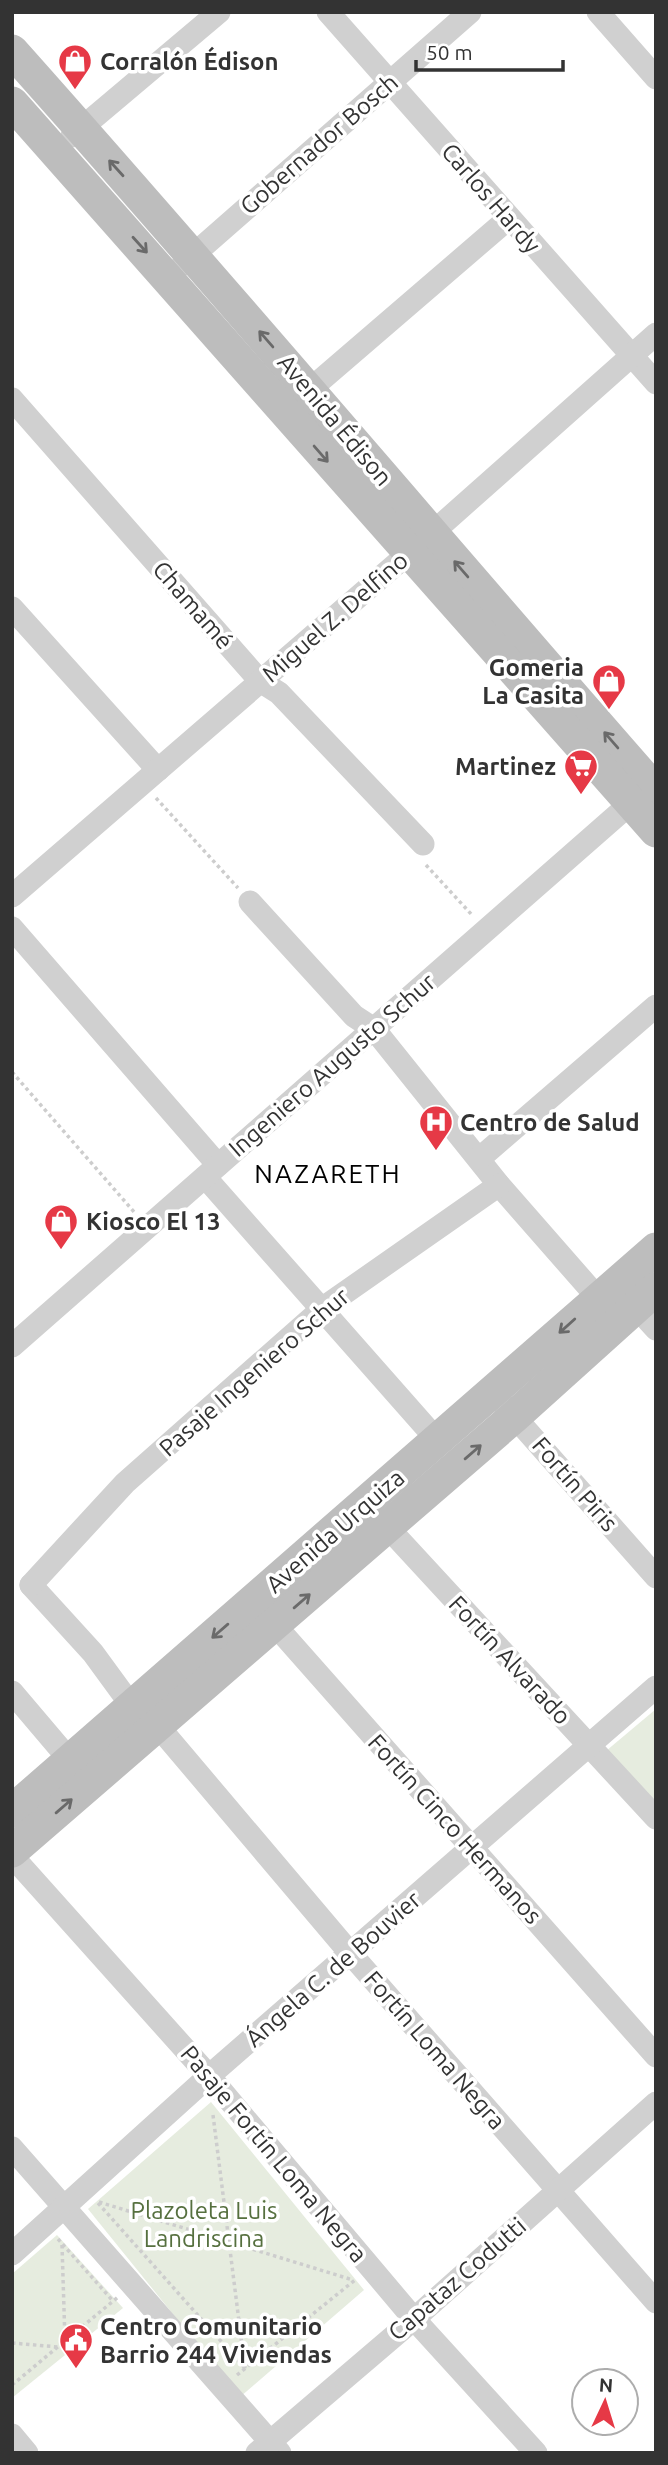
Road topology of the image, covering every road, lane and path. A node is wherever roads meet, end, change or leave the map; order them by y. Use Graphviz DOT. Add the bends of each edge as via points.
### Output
graph roads {
  1 [pos="219,12"];
  2 [pos="328,12"];
  3 [pos="471,12"];
  4 [pos="598,12"];
  5 [pos="12,51"];
  6 [pos="656,78"];
  7 [pos="390,83"];
  8 [pos="12,103"];
  9 [pos="81,128"];
  10 [pos="56,151"];
  11 [pos="508,219"];
  12 [pos="194,254"];
  13 [pos="168,277"];
  14 [pos="656,334"];
  15 [pos="632,356"];
  16 [pos="656,383"];
  17 [pos="310,390"];
  18 [pos="12,399"];
  19 [pos="284,412"];
  20 [pos="419,544"];
  21 [pos="12,608"];
  22 [pos="260,681"];
  23 [pos="150,777"];
  24 [pos="643,797"];
  25 [pos="656,831"];
  26 [pos="423,844"];
  27 [pos="16,885"];
  28 [pos="250,902"];
  29 [pos="12,928"];
  30 [pos="486,930"];
  31 [pos="656,1006"];
  32 [pos="374,1029"];
  33 [pos="12,1072"];
  34 [pos="480,1158"];
  35 [pos="211,1171"];
  36 [pos="499,1185"];
  37 [pos="148,1227"];
  38 [pos="656,1249"];
  39 [pos="598,1298"];
  40 [pos="323,1307"];
  41 [pos="649,1309"];
  42 [pos="12,1346"];
  43 [pos="504,1405"];
  44 [pos="438,1441"];
  45 [pos="367,1501"];
  46 [pos="386,1527"];
  47 [pos="656,1577"];
  48 [pos="22,1587"];
  49 [pos="264,1613"];
  50 [pos="656,1687"];
  51 [pos="12,1692"];
  52 [pos="131,1705"];
  53 [pos="157,1725"];
  54 [pos="590,1746"];
  55 [pos="68,1758"];
  56 [pos="12,1811"];
  57 [pos="656,1818"];
  58 [pos="473,1850"];
  59 [pos="12,1853"];
  60 [pos="350,1953"];
  61 [pos="656,2056"];
  62 [pos="209,2076"];
  63 [pos="211,2102"];
  64 [pos="656,2102"];
  65 [pos="12,2148"];
  66 [pos="557,2190"];
  67 [pos="64,2207"];
  68 [pos="45,2224"];
  69 [pos="62,2243"];
  70 [pos="229,2243"];
  71 [pos="12,2254"];
  72 [pos="132,2284"];
  73 [pos="113,2301"];
  74 [pos="656,2302"];
  75 [pos="414,2319"];
  76 [pos="65,2341"];
  77 [pos="12,2343"];
  78 [pos="58,2347"];
  79 [pos="246,2369"];
  80 [pos="235,2376"];
  81 [pos="12,2385"];
  82 [pos="12,2435"];
  83 [pos="269,2449"];
  84 [pos="27,2453"];
  85 [pos="536,2453"];
  1 -- 9 [label="street"];
  2 -- 7 [label="street, Carlos Hardy"];
  3 -- 7 [label="street, Gobernador Bosch"];
  4 -- 6 [label="street"];
  5 -- 9 [label="main road, Avenida Édison"];
  7 -- 11 [label="street, Carlos Hardy"];
  7 -- 12 [label="street, Gobernador Bosch"];
  8 -- 10 [label="main road, Avenida Édison"];
  9 -- 10 [label="street"];
  12 -- 9 [label="main road, Avenida Édison, one-way"];
  10 -- 13 [label="main road, Avenida Édison, one-way"];
  11 -- 15 [label="street, Carlos Hardy"];
  11 -- 17 [label="street"];
  12 -- 13 [label="street, Gobernador Bosch"];
  17 -- 12 [label="main road, Avenida Édison, one-way"];
  13 -- 19 [label="main road, Avenida Édison"];
  14 -- 15 [label="street, Miguel Z. Delfino"];
  15 -- 16 [label="street, Carlos Hardy"];
  15 -- 20 [label="street, Miguel Z. Delfino"];
  17 -- 19 [label="street"];
  17 -- 20 [label="main road, Avenida Édison"];
  18 -- 22 [label="street, Chamamé"];
  19 -- 20 [label="main road, Avenida Édison, one-way"];
  20 -- 22 [label="street, Miguel Z. Delfino"];
  20 -- 24 [label="main road, Avenida Édison"];
  21 -- 23 [label="street"];
  22 -- 23 [label="street, Miguel Z. Delfino"];
  22 -- 26 [label="street, Chamamé" via="279,693"];
  23 -- 27 [label="street, Miguel Z. Delfino"];
  23 -- 28 [label="path"];
  24 -- 25 [label="main road, Avenida Édison"];
  24 -- 30 [label="street, Ingeniero Augusto Schur"];
  26 -- 30 [label="path" via="426,867"];
  28 -- 32 [label="street" via="354,1016"];
  29 -- 35 [label="street"];
  30 -- 32 [label="street, Ingeniero Augusto Schur"];
  31 -- 34 [label="street"];
  32 -- 34 [label="street"];
  32 -- 35 [label="street, Ingeniero Augusto Schur"];
  33 -- 37 [label="path"];
  34 -- 36 [label="street"];
  35 -- 37 [label="street, Ingeniero Augusto Schur"];
  35 -- 40 [label="street"];
  36 -- 39 [label="street"];
  36 -- 40 [label="street, Pasaje Ingeniero Schur"];
  37 -- 42 [label="street, Ingeniero Augusto Schur"];
  38 -- 39 [label="main road, Avenida Urquiza"];
  39 -- 41 [label="street"];
  39 -- 43 [label="main road, Avenida Urquiza, one-way"];
  40 -- 44 [label="street"];
  40 -- 48 [label="street, Pasaje Ingeniero Schur" via="125,1483"];
  41 -- 43 [label="main road, Avenida Urquiza"];
  43 -- 44 [label="main road, Avenida Urquiza"];
  46 -- 43 [label="main road, Avenida Urquiza, one-way"];
  43 -- 47 [label="street, Fortín Piris"];
  44 -- 45 [label="main road, Avenida Urquiza"];
  45 -- 46 [label="street, Fortín Alvarado"];
  45 -- 49 [label="main road, Avenida Urquiza"];
  49 -- 46 [label="main road, Avenida Urquiza, one-way"];
  46 -- 54 [label="street, Fortín Alvarado"];
  48 -- 52 [label="street, Fortín Loma Negra" via="93,1653"];
  49 -- 52 [label="main road, Avenida Urquiza, one-way"];
  49 -- 53 [label="main road, Avenida Urquiza"];
  49 -- 58 [label="street, Fortín Cinco Hermanos"];
  50 -- 54 [label="street, Ángela C. de Bouvier"];
  51 -- 55 [label="street"];
  52 -- 53 [label="street, Fortín Loma Negra"];
  52 -- 55 [label="main road, Avenida Urquiza"];
  59 -- 53 [label="main road, Avenida Urquiza, one-way"];
  53 -- 60 [label="street, Fortín Loma Negra"];
  54 -- 57 [label="street, Fortín Alvarado"];
  54 -- 58 [label="street, Ángela C. de Bouvier"];
  55 -- 56 [label="main road, Avenida Urquiza"];
  58 -- 60 [label="street, Ángela C. de Bouvier"];
  58 -- 61 [label="street, Fortín Cinco Hermanos"];
  59 -- 62 [label="street, Pasaje Fortín Loma Negra"];
  60 -- 62 [label="street, Ángela C. de Bouvier"];
  60 -- 66 [label="street, Fortín Loma Negra"];
  62 -- 67 [label="street, Ángela C. de Bouvier"];
  62 -- 75 [label="street, Pasaje Fortín Loma Negra"];
  63 -- 70 [label="path"];
  64 -- 66 [label="street, Capataz Codutti"];
  65 -- 67 [label="street"];
  66 -- 74 [label="street, Fortín Loma Negra"];
  66 -- 75 [label="street, Capataz Codutti"];
  67 -- 68 [label="street, Ángela C. de Bouvier"];
  67 -- 72 [label="street"];
  68 -- 69 [label="path"];
  68 -- 71 [label="street, Ángela C. de Bouvier"];
  69 -- 73 [label="path"];
  69 -- 76 [label="path"];
  70 -- 79 [label="path"];
  70 -- 79 [label="path" via="355,2280"];
  70 -- 79 [label="path" via="97,2202"];
  72 -- 73 [label="path"];
  72 -- 83 [label="street"];
  73 -- 76 [label="path"];
  75 -- 83 [label="street, Capataz Codutti"];
  75 -- 85 [label="street, Pasaje Fortín Loma Negra"];
  76 -- 78 [label="path"];
  77 -- 78 [label="path"];
  78 -- 81 [label="path"];
  79 -- 80 [label="path"];
  82 -- 84 [label="street"];
}
